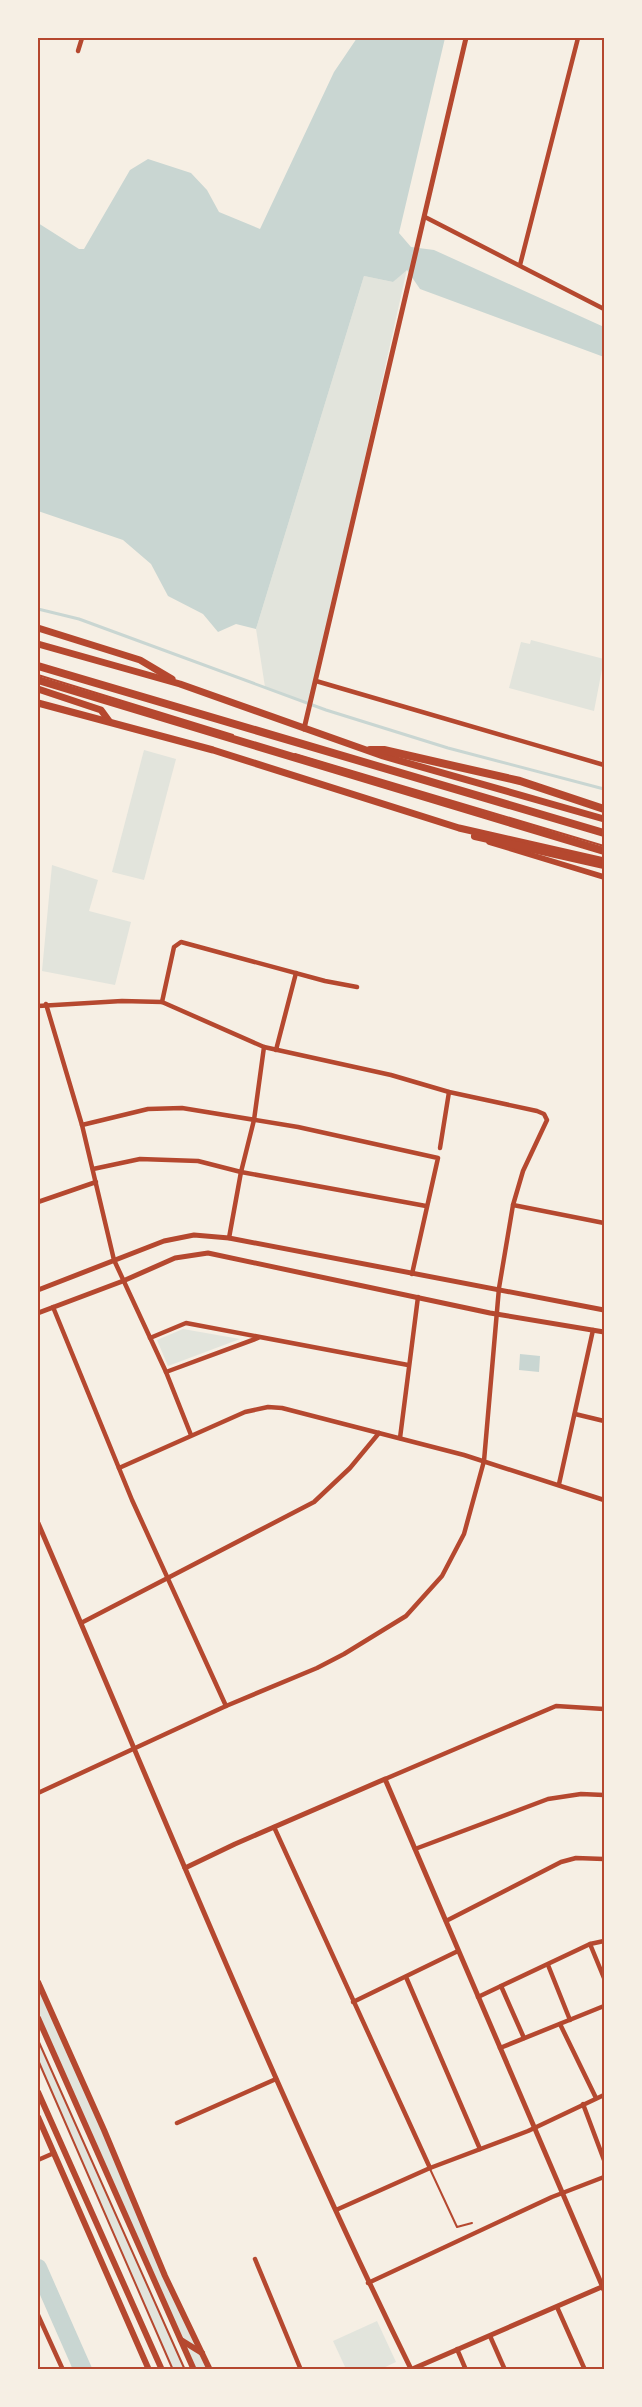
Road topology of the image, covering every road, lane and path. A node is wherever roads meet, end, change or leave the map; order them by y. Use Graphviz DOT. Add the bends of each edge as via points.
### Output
graph roads {
  1 [pos="82,38"];
  2 [pos="466,38"];
  3 [pos="578,38"];
  4 [pos="78,51"];
  5 [pos="425,216"];
  6 [pos="520,265"];
  7 [pos="604,309"];
  8 [pos="38,628"];
  9 [pos="38,644"];
  10 [pos="38,665"];
  11 [pos="38,674"];
  12 [pos="38,680"];
  13 [pos="315,683"];
  14 [pos="180,684"];
  15 [pos="38,689"];
  16 [pos="38,703"];
  17 [pos="109,721"];
  18 [pos="304,729"];
  19 [pos="370,750"];
  20 [pos="604,765"];
  21 [pos="604,809"];
  22 [pos="604,819"];
  23 [pos="464,830"];
  24 [pos="604,832"];
  25 [pos="476,836"];
  26 [pos="604,846"];
  27 [pos="604,851"];
  28 [pos="604,863"];
  29 [pos="604,877"];
  30 [pos="296,973"];
  31 [pos="357,987"];
  32 [pos="162,1002"];
  33 [pos="46,1004"];
  34 [pos="38,1006"];
  35 [pos="264,1047"];
  36 [pos="276,1050"];
  37 [pos="450,1092"];
  38 [pos="254,1120"];
  39 [pos="82,1125"];
  40 [pos="440,1148"];
  41 [pos="93,1170"];
  42 [pos="241,1172"];
  43 [pos="96,1182"];
  44 [pos="38,1202"];
  45 [pos="514,1205"];
  46 [pos="426,1206"];
  47 [pos="604,1223"];
  48 [pos="229,1238"];
  49 [pos="115,1262"];
  50 [pos="412,1274"];
  51 [pos="122,1279"];
  52 [pos="38,1290"];
  53 [pos="499,1290"];
  54 [pos="418,1297"];
  55 [pos="53,1307"];
  56 [pos="604,1310"];
  57 [pos="38,1313"];
  58 [pos="496,1314"];
  59 [pos="593,1330"];
  60 [pos="604,1332"];
  61 [pos="259,1337"];
  62 [pos="150,1338"];
  63 [pos="408,1365"];
  64 [pos="166,1372"];
  65 [pos="575,1414"];
  66 [pos="604,1421"];
  67 [pos="379,1433"];
  68 [pos="191,1435"];
  69 [pos="400,1438"];
  70 [pos="484,1461"];
  71 [pos="119,1468"];
  72 [pos="559,1484"];
  73 [pos="604,1500"];
  74 [pos="38,1523"];
  75 [pos="168,1577"];
  76 [pos="81,1623"];
  77 [pos="226,1706"];
  78 [pos="604,1708"];
  79 [pos="136,1748"];
  80 [pos="385,1779"];
  81 [pos="38,1793"];
  82 [pos="604,1795"];
  83 [pos="274,1827"];
  84 [pos="415,1849"];
  85 [pos="604,1859"];
  86 [pos="185,1868"];
  87 [pos="446,1921"];
  88 [pos="604,1942"];
  89 [pos="590,1944"];
  90 [pos="458,1951"];
  91 [pos="548,1965"];
  92 [pos="406,1977"];
  93 [pos="604,1978"];
  94 [pos="38,1982"];
  95 [pos="501,1986"];
  96 [pos="478,1997"];
  97 [pos="353,2002"];
  98 [pos="604,2008"];
  99 [pos="38,2018"];
  100 [pos="570,2020"];
  101 [pos="560,2024"];
  102 [pos="524,2038"];
  103 [pos="38,2040"];
  104 [pos="500,2048"];
  105 [pos="38,2060"];
  106 [pos="276,2079"];
  107 [pos="38,2092"];
  108 [pos="604,2095"];
  109 [pos="596,2098"];
  110 [pos="583,2104"];
  111 [pos="38,2117"];
  112 [pos="177,2124"];
  113 [pos="535,2128"];
  114 [pos="480,2149"];
  115 [pos="54,2153"];
  116 [pos="38,2160"];
  117 [pos="604,2160"];
  118 [pos="430,2168"];
  119 [pos="604,2177"];
  120 [pos="563,2192"];
  121 [pos="336,2210"];
  122 [pos="472,2223"];
  123 [pos="255,2260"];
  124 [pos="368,2283"];
  125 [pos="604,2287"];
  126 [pos="557,2307"];
  127 [pos="38,2315"];
  128 [pos="490,2336"];
  129 [pos="180,2339"];
  130 [pos="457,2349"];
  131 [pos="202,2353"];
  132 [pos="63,2369"];
  133 [pos="410,2369"];
  134 [pos="149,2370"];
  135 [pos="162,2370"];
  136 [pos="173,2370"];
  137 [pos="185,2370"];
  138 [pos="194,2370"];
  139 [pos="210,2370"];
  140 [pos="301,2370"];
  141 [pos="466,2370"];
  142 [pos="505,2370"];
  143 [pos="585,2370"];
  1 -- 4 [label="street"];
  2 -- 5 [label="street"];
  3 -- 6 [label="street"];
  5 -- 6 [label="street"];
  5 -- 13 [label="street"];
  6 -- 7 [label="street"];
  8 -- 14 [label="highway" via="140,660"];
  9 -- 14 [label="highway"];
  10 -- 24 [label="highway"];
  11 -- 26 [label="lane"];
  12 -- 27 [label="highway"];
  13 -- 18 [label="street"];
  13 -- 20 [label="street"];
  14 -- 18 [label="highway"];
  15 -- 17 [label="highway" via="101,710"];
  16 -- 17 [label="highway"];
  17 -- 23 [label="highway" via="222,752"];
  18 -- 19 [label="highway"];
  19 -- 21 [label="highway" via="384,750 520,781"];
  19 -- 22 [label="highway"];
  23 -- 25 [label="main road"];
  23 -- 28 [label="highway"];
  25 -- 28 [label="highway"];
  25 -- 29 [label="main road"];
  30 -- 31 [label="street"];
  30 -- 32 [label="street" via="181,942 174,947"];
  30 -- 36 [label="street"];
  32 -- 33 [label="street"];
  32 -- 35 [label="street"];
  33 -- 34 [label="street"];
  33 -- 39 [label="street"];
  35 -- 36 [label="street"];
  35 -- 38 [label="street"];
  36 -- 37 [label="street" via="391,1075"];
  37 -- 40 [label="street"];
  37 -- 45 [label="street" via="544,1114 547,1120 523,1170"];
  38 -- 39 [label="street" via="168,1108 134,1112"];
  38 -- 42 [label="street"];
  38 -- 46 [label="street" via="438,1158"];
  39 -- 41 [label="street"];
  41 -- 42 [label="street" via="140,1159 174,1159 198,1161"];
  41 -- 43 [label="street"];
  42 -- 46 [label="street"];
  42 -- 48 [label="street"];
  43 -- 44 [label="street"];
  43 -- 49 [label="street"];
  45 -- 47 [label="street"];
  45 -- 53 [label="street"];
  46 -- 50 [label="street"];
  48 -- 49 [label="street" via="194,1235 164,1241"];
  48 -- 50 [label="street"];
  49 -- 51 [label="street"];
  49 -- 52 [label="street"];
  50 -- 53 [label="street"];
  51 -- 54 [label="street" via="174,1258 208,1253"];
  51 -- 55 [label="street"];
  51 -- 62 [label="street"];
  53 -- 56 [label="street"];
  53 -- 58 [label="street"];
  54 -- 58 [label="street"];
  54 -- 63 [label="street"];
  55 -- 57 [label="street"];
  55 -- 71 [label="street"];
  58 -- 59 [label="street"];
  58 -- 70 [label="street"];
  59 -- 60 [label="street"];
  59 -- 65 [label="street"];
  61 -- 62 [label="street" via="186,1323"];
  61 -- 63 [label="street"];
  61 -- 64 [label="street"];
  62 -- 64 [label="street"];
  63 -- 69 [label="street"];
  64 -- 68 [label="street"];
  65 -- 66 [label="street"];
  65 -- 72 [label="street"];
  67 -- 68 [label="street" via="268,1407 245,1412"];
  67 -- 69 [label="street"];
  67 -- 75 [label="street" via="350,1468 314,1502"];
  68 -- 71 [label="street"];
  69 -- 70 [label="street"];
  70 -- 72 [label="street"];
  70 -- 77 [label="street" via="464,1534 442,1576 406,1616 317,1668"];
  71 -- 75 [label="street"];
  72 -- 73 [label="street"];
  74 -- 76 [label="street"];
  75 -- 76 [label="street"];
  75 -- 77 [label="street"];
  76 -- 79 [label="street"];
  77 -- 79 [label="street"];
  78 -- 80 [label="street" via="556,1706"];
  79 -- 81 [label="street"];
  79 -- 86 [label="street"];
  80 -- 83 [label="street"];
  80 -- 84 [label="street"];
  82 -- 84 [label="street" via="580,1794 548,1799"];
  83 -- 86 [label="street"];
  83 -- 97 [label="street"];
  84 -- 87 [label="street"];
  85 -- 87 [label="street" via="576,1858 561,1862"];
  86 -- 106 [label="street"];
  87 -- 90 [label="street"];
  88 -- 89 [label="street"];
  89 -- 91 [label="street"];
  89 -- 93 [label="street"];
  90 -- 92 [label="street"];
  90 -- 96 [label="street"];
  91 -- 95 [label="street"];
  91 -- 100 [label="street"];
  92 -- 97 [label="street"];
  92 -- 114 [label="street"];
  94 -- 131 [label="main road" via="165,2276"];
  95 -- 96 [label="street"];
  95 -- 102 [label="street"];
  96 -- 104 [label="street"];
  97 -- 118 [label="street"];
  98 -- 100 [label="street"];
  99 -- 129 [label="main road"];
  100 -- 101 [label="street"];
  101 -- 102 [label="street"];
  101 -- 109 [label="street"];
  102 -- 104 [label="street"];
  103 -- 137 [label="lane"];
  104 -- 113 [label="street"];
  105 -- 136 [label="lane"];
  106 -- 112 [label="street"];
  106 -- 121 [label="street"];
  107 -- 135 [label="main road"];
  108 -- 109 [label="street"];
  109 -- 110 [label="street"];
  110 -- 113 [label="street"];
  110 -- 117 [label="street"];
  111 -- 115 [label="main road"];
  113 -- 114 [label="street"];
  113 -- 120 [label="street"];
  114 -- 118 [label="street"];
  115 -- 116 [label="street"];
  115 -- 134 [label="main road"];
  118 -- 121 [label="street"];
  118 -- 122 [label="lane" via="457,2227"];
  119 -- 120 [label="street"];
  120 -- 124 [label="street"];
  120 -- 125 [label="street"];
  121 -- 124 [label="street"];
  123 -- 140 [label="street"];
  124 -- 133 [label="street"];
  125 -- 126 [label="street"];
  126 -- 128 [label="street"];
  126 -- 143 [label="street"];
  127 -- 132 [label="street"];
  128 -- 130 [label="street"];
  128 -- 142 [label="street"];
  129 -- 131 [label="main road"];
  129 -- 138 [label="main road"];
  130 -- 133 [label="street"];
  130 -- 141 [label="street"];
  131 -- 139 [label="main road"];
}
